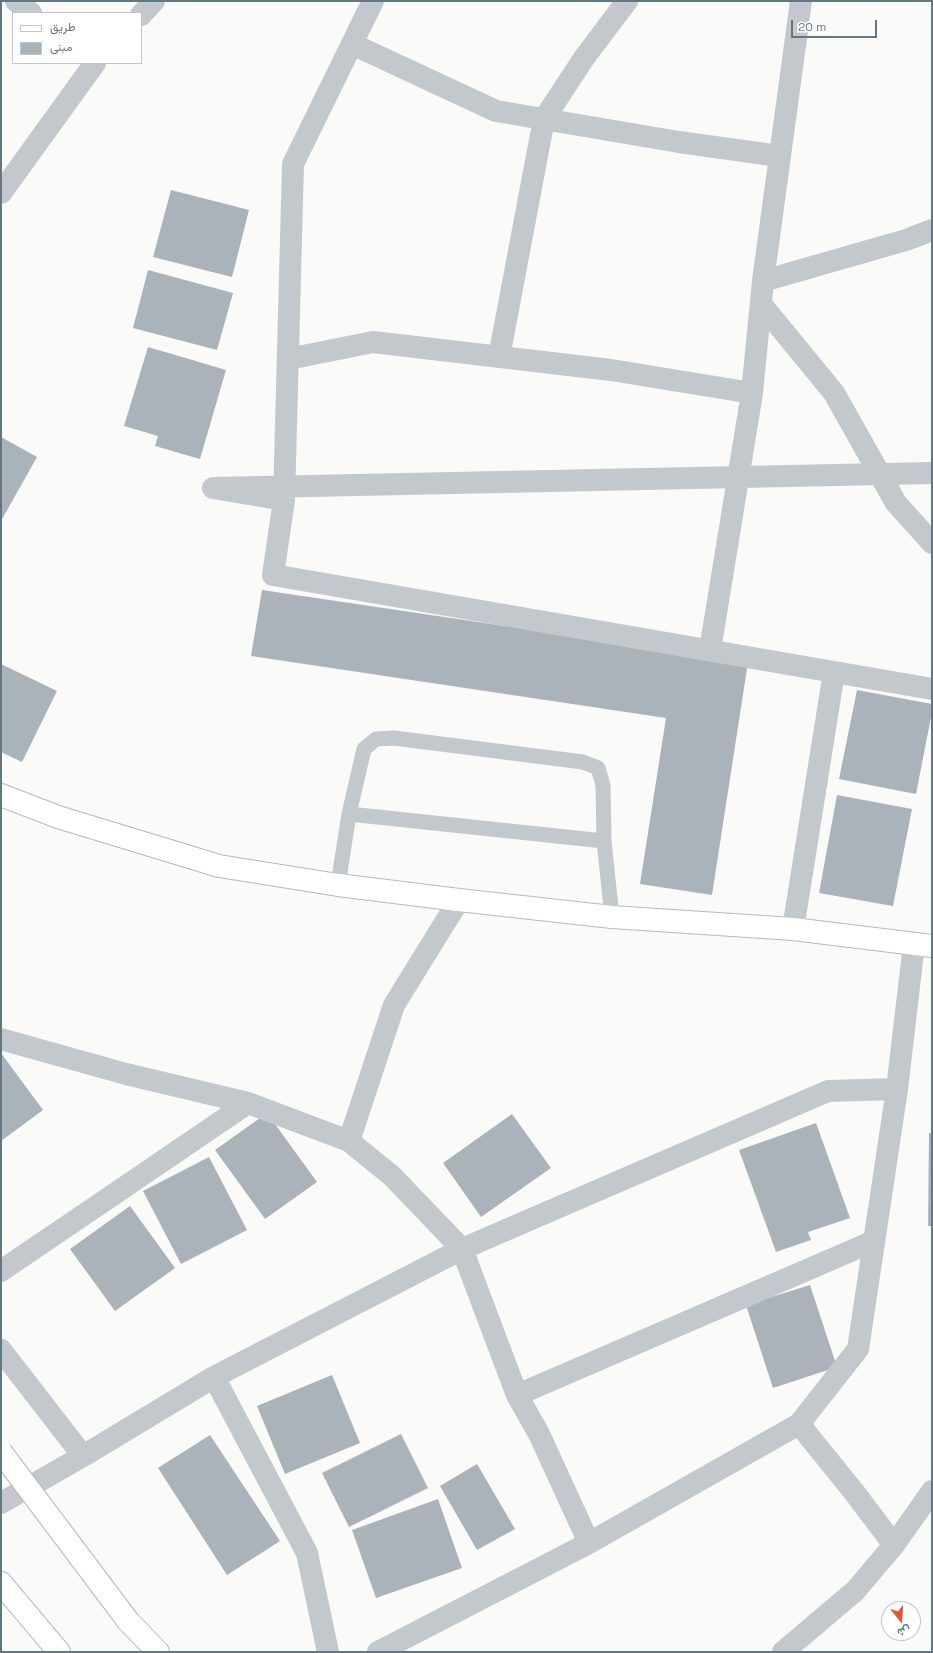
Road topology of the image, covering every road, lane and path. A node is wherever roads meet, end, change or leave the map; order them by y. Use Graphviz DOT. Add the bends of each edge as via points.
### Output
graph roads {
  1 [pos="16,1"];
  2 [pos="154,1"];
  3 [pos="373,1"];
  4 [pos="627,1"];
  5 [pos="800,1"];
  6 [pos="30,12"];
  7 [pos="142,14"];
  8 [pos="352,44"];
  9 [pos="94,64"];
  10 [pos="544,119"];
  11 [pos="779,156"];
  12 [pos="1,193"];
  13 [pos="932,230"];
  14 [pos="764,281"];
  15 [pos="761,304"];
  16 [pos="499,357"];
  17 [pos="288,359"];
  18 [pos="752,392"];
  19 [pos="932,473"];
  20 [pos="284,500"];
  21 [pos="932,543"];
  22 [pos="710,650"];
  23 [pos="834,672"];
  24 [pos="932,689"];
  25 [pos="1,794"];
  26 [pos="349,814"];
  27 [pos="604,841"];
  28 [pos="338,885"];
  29 [pos="460,900"];
  30 [pos="612,917"];
  31 [pos="793,929"];
  32 [pos="923,945"];
  33 [pos="1,1039"];
  34 [pos="897,1089"];
  35 [pos="248,1102"];
  36 [pos="349,1141"];
  37 [pos="874,1241"];
  38 [pos="462,1249"];
  39 [pos="1,1271"];
  40 [pos="1,1350"];
  41 [pos="214,1377"];
  42 [pos="517,1395"];
  43 [pos="799,1424"];
  44 [pos="1,1452"];
  45 [pos="83,1456"];
  46 [pos="932,1491"];
  47 [pos="1,1503"];
  48 [pos="589,1543"];
  49 [pos="894,1546"];
  50 [pos="1,1583"];
  51 [pos="59,1652"];
  52 [pos="158,1652"];
  53 [pos="328,1652"];
  54 [pos="378,1652"];
  55 [pos="783,1652"];
  1 -- 6 [label="street"];
  2 -- 7 [label="street"];
  3 -- 8 [label="street"];
  4 -- 10 [label="street" via="584,58"];
  5 -- 11 [label="street"];
  8 -- 10 [label="street" via="496,110"];
  8 -- 17 [label="street" via="293,164"];
  9 -- 12 [label="street"];
  10 -- 11 [label="street"];
  10 -- 16 [label="street"];
  11 -- 14 [label="street"];
  13 -- 14 [label="street" via="906,240"];
  14 -- 15 [label="street"];
  15 -- 18 [label="street"];
  15 -- 21 [label="street" via="834,394 896,503"];
  16 -- 17 [label="street" via="373,342"];
  16 -- 18 [label="street" via="611,370"];
  17 -- 20 [label="street"];
  18 -- 22 [label="street"];
  19 -- 20 [label="street" via="213,488"];
  20 -- 22 [label="street" via="273,575"];
  22 -- 23 [label="street"];
  23 -- 24 [label="street"];
  23 -- 31 [label="street"];
  25 -- 28 [label="street" via="58,817 220,866"];
  26 -- 27 [label="lane"];
  26 -- 27 [label="lane" via="364,749 376,739 394,738 583,762 598,768 603,785"];
  26 -- 28 [label="lane"];
  27 -- 30 [label="lane"];
  28 -- 29 [label="street"];
  29 -- 30 [label="street"];
  29 -- 36 [label="street" via="394,1005"];
  30 -- 31 [label="street"];
  31 -- 32 [label="street"];
  32 -- 34 [label="street"];
  33 -- 35 [label="street" via="126,1074"];
  34 -- 37 [label="street"];
  34 -- 38 [label="street" via="828,1091"];
  35 -- 36 [label="street"];
  35 -- 39 [label="street"];
  36 -- 38 [label="street" via="392,1176"];
  37 -- 42 [label="street"];
  37 -- 43 [label="street" via="858,1349"];
  38 -- 41 [label="street"];
  38 -- 42 [label="street"];
  40 -- 45 [label="street"];
  41 -- 45 [label="street"];
  41 -- 53 [label="street" via="308,1553"];
  42 -- 48 [label="street" via="539,1434"];
  43 -- 48 [label="street"];
  43 -- 49 [label="street"];
  44 -- 52 [label="street, bridge" via="128,1621"];
  45 -- 47 [label="street"];
  46 -- 49 [label="street"];
  48 -- 54 [label="street"];
  49 -- 55 [label="street" via="855,1590"];
  50 -- 51 [label="street"];
}
